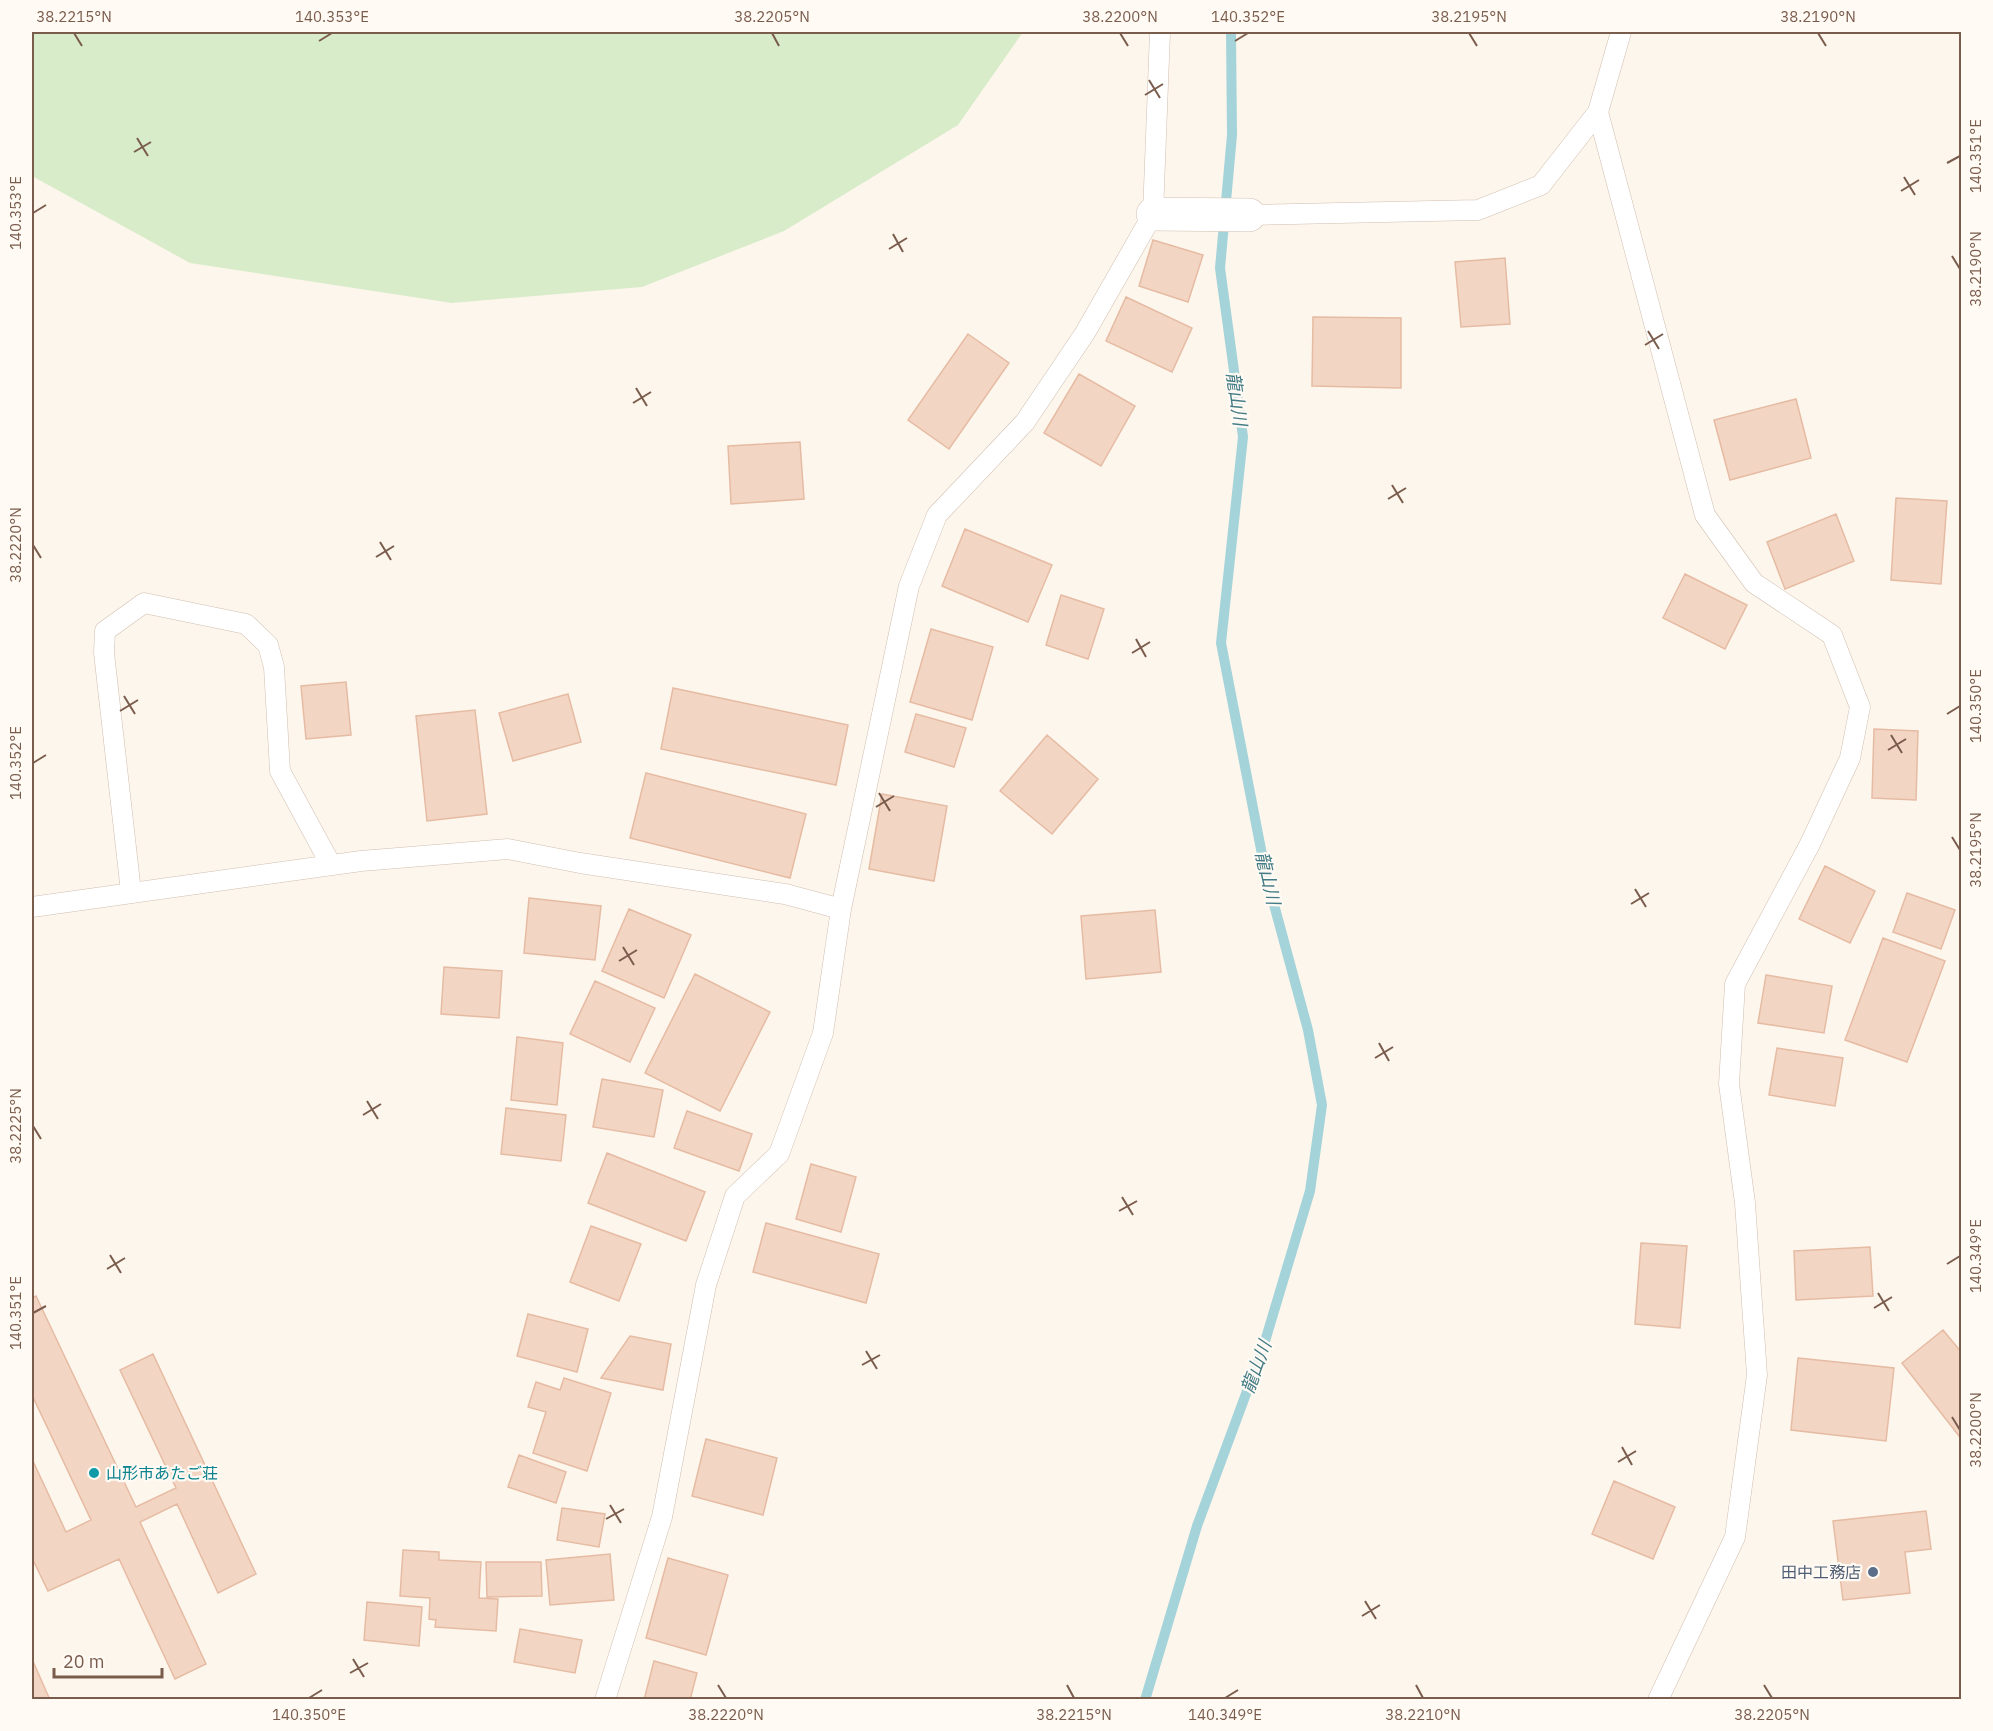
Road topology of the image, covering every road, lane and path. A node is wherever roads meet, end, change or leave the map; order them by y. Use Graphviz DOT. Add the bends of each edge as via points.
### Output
graph roads {
  1 [pos="1160,32"];
  2 [pos="1621,32"];
  3 [pos="1598,112"];
  4 [pos="1153,213"];
  5 [pos="1249,215"];
  6 [pos="331,865"];
  7 [pos="130,892"];
  8 [pos="32,907"];
  9 [pos="841,909"];
  10 [pos="605,1700"];
  11 [pos="1658,1700"];
  1 -- 4 [label="lane"];
  2 -- 3 [label="lane"];
  3 -- 5 [label="lane" via="1541,185 1478,210"];
  3 -- 11 [label="lane" via="1705,515 1754,583 1833,635 1860,707 1850,758 1810,844 1735,984 1729,1084 1745,1203 1758,1375 1735,1537"];
  4 -- 5 [label="street"];
  4 -- 9 [label="lane" via="1085,333 1025,422 937,515 909,586"];
  6 -- 7 [label="lane"];
  6 -- 7 [label="lane" via="280,771 274,667 268,645 246,624 144,603 105,631 104,653"];
  6 -- 9 [label="lane" via="508,849 785,894"];
  7 -- 8 [label="lane"];
  9 -- 10 [label="lane" via="823,1033 779,1154 735,1196 706,1285 662,1517"];
}
